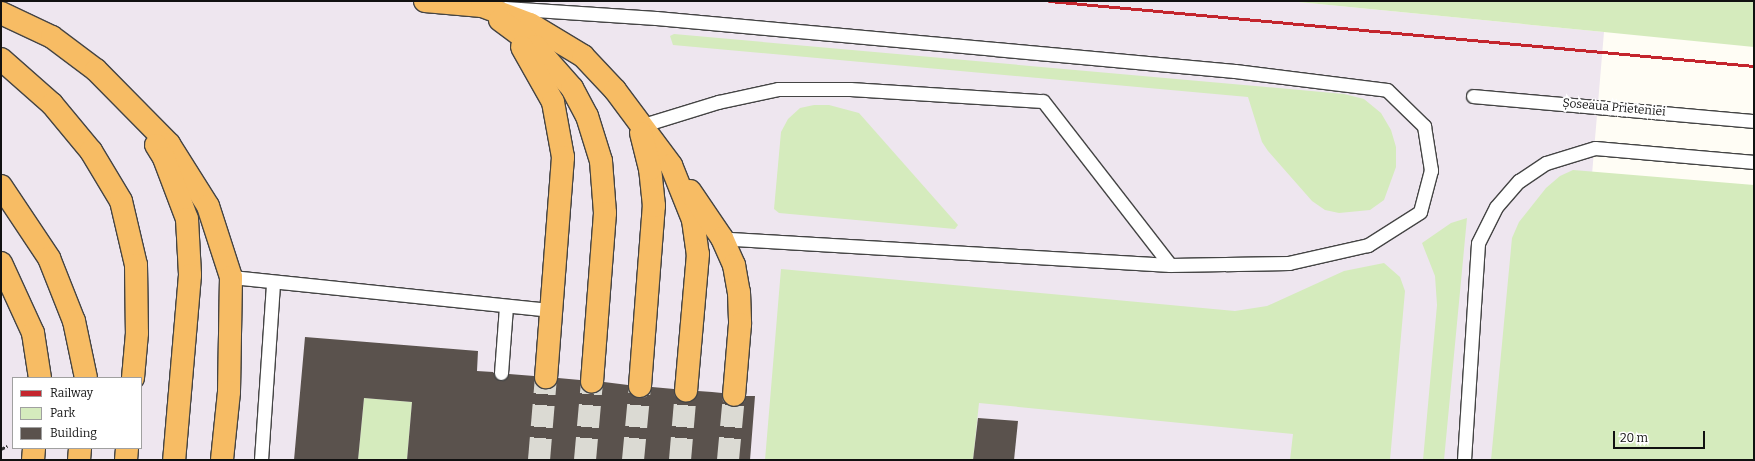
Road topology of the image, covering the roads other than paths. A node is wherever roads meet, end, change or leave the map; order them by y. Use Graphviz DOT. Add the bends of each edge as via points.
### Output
graph roads {
  1 [pos="425,1"];
  2 [pos="482,6"];
  3 [pos="1,13"];
  4 [pos="1,59"];
  5 [pos="1473,96"];
  6 [pos="132,109"];
  7 [pos="1754,121"];
  8 [pos="640,126"];
  9 [pos="1754,162"];
  10 [pos="671,166"];
  11 [pos="1,186"];
  12 [pos="722,238"];
  13 [pos="1,263"];
  14 [pos="1170,265"];
  15 [pos="231,277"];
  16 [pos="273,282"];
  17 [pos="506,306"];
  18 [pos="552,310"];
  19 [pos="501,373"];
  20 [pos="40,377"];
  21 [pos="86,377"];
  22 [pos="133,377"];
  23 [pos="546,377"];
  24 [pos="592,381"];
  25 [pos="640,386"];
  26 [pos="686,390"];
  27 [pos="734,395"];
  28 [pos="34,449"];
  29 [pos="80,449"];
  30 [pos="127,449"];
  31 [pos="33,460"];
  32 [pos="79,460"];
  33 [pos="126,460"];
  34 [pos="174,460"];
  35 [pos="222,460"];
  36 [pos="261,460"];
  37 [pos="1464,460"];
  1 -- 2 [label="highway"];
  2 -- 8 [label="highway" via="530,24 583,56 615,90"];
  2 -- 14 [label="lane" via="656,18 1235,71 1387,90 1424,126 1431,170 1420,212 1368,245 1288,263"];
  2 -- 18 [label="highway" via="522,48 540,74 559,124 562,188"];
  2 -- 24 [label="highway" via="535,46 552,64 572,88 595,138 604,185 605,213"];
  3 -- 6 [label="highway" via="52,37 96,70"];
  4 -- 22 [label="highway" via="52,104 91,150 121,201 136,265 137,333"];
  5 -- 7 [label="lane, Șoseaua Prieteniei"];
  6 -- 15 [label="highway" via="169,144 208,206"];
  6 -- 34 [label="highway" via="164,158 187,219 190,275"];
  8 -- 10 [label="highway"];
  8 -- 14 [label="lane" via="718,102 778,89 850,89 1044,101"];
  8 -- 25 [label="highway" via="650,169 654,206"];
  9 -- 37 [label="lane" via="1595,148 1546,163 1519,181 1496,206 1478,243"];
  10 -- 12 [label="highway"];
  10 -- 26 [label="highway" via="693,220 698,254"];
  11 -- 21 [label="highway" via="49,258 74,321"];
  12 -- 14 [label="lane"];
  12 -- 27 [label="highway" via="734,265 739,292"];
  13 -- 20 [label="highway" via="33,333"];
  15 -- 16 [label="lane"];
  15 -- 35 [label="highway" via="229,392"];
  16 -- 17 [label="lane"];
  16 -- 36 [label="lane"];
  17 -- 18 [label="lane"];
  17 -- 19 [label="lane"];
  18 -- 23 [label="highway"];
  28 -- 31 [label="highway"];
  29 -- 32 [label="highway"];
  30 -- 33 [label="highway"];
}
